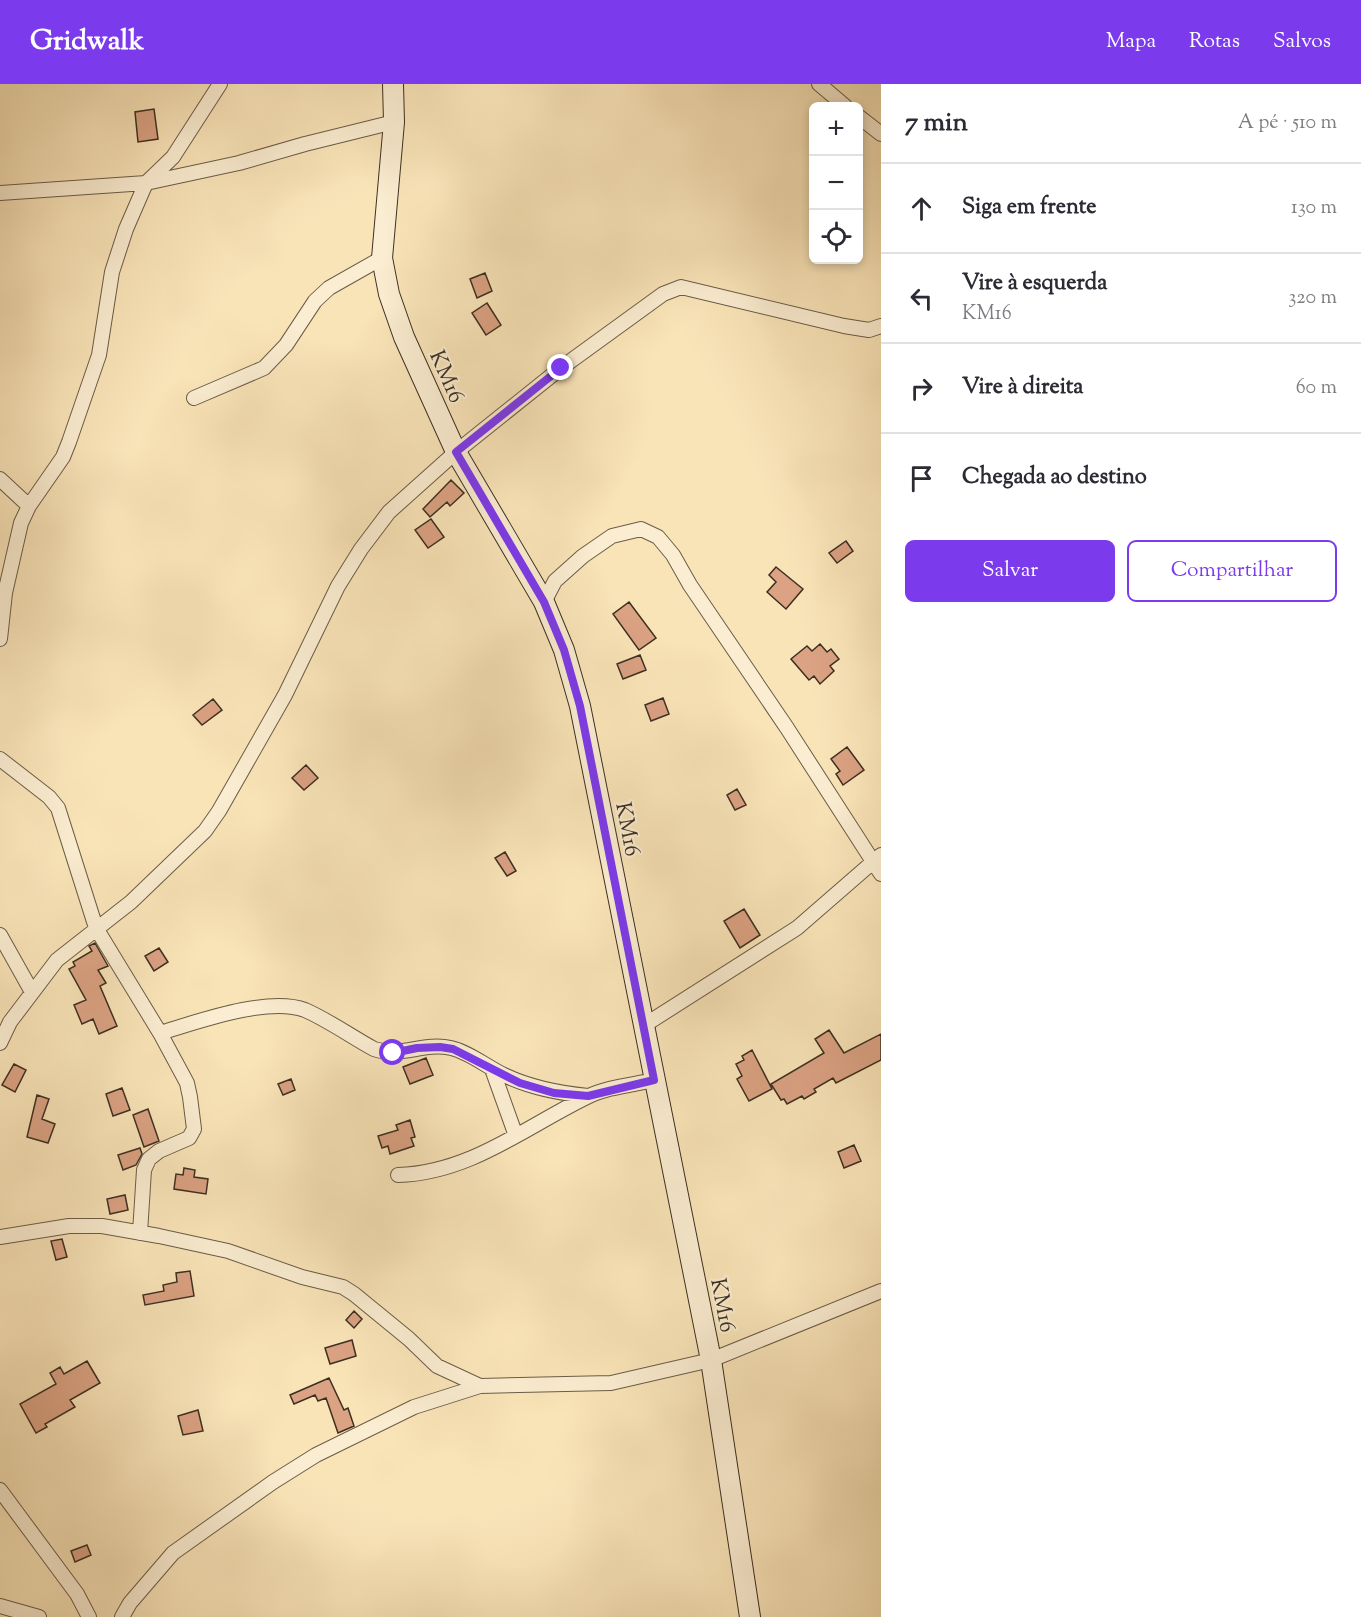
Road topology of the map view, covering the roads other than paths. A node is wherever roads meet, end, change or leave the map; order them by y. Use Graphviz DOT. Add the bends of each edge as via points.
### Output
graph roads {
  1 [pos="220,84"];
  2 [pos="393,84"];
  3 [pos="819,84"];
  4 [pos="840,102"];
  5 [pos="863,121"];
  6 [pos="394,122"];
  7 [pos="881,134"];
  8 [pos="146,183"];
  9 [pos="0,193"];
  10 [pos="382,258"];
  11 [pos="881,326"];
  12 [pos="194,398"];
  13 [pos="456,452"];
  14 [pos="0,479"];
  15 [pos="29,506"];
  16 [pos="544,602"];
  17 [pos="0,639"];
  18 [pos="0,759"];
  19 [pos="878,864"];
  20 [pos="96,928"];
  21 [pos="0,935"];
  22 [pos="32,992"];
  23 [pos="5,1021"];
  24 [pos="643,1026"];
  25 [pos="160,1033"];
  26 [pos="0,1043"];
  27 [pos="492,1069"];
  28 [pos="654,1080"];
  29 [pos="588,1096"];
  30 [pos="516,1136"];
  31 [pos="398,1175"];
  32 [pos="140,1233"];
  33 [pos="0,1237"];
  34 [pos="881,1291"];
  35 [pos="711,1360"];
  36 [pos="480,1386"];
  37 [pos="0,1490"];
  38 [pos="0,1606"];
  39 [pos="39,1617"];
  40 [pos="89,1617"];
  41 [pos="122,1617"];
  42 [pos="750,1617"];
  1 -- 8 [label="street" via="173,157"];
  2 -- 6 [label="street, KM16"];
  3 -- 4 [label="street"];
  5 -- 7 [label="street"];
  6 -- 8 [label="street"];
  6 -- 10 [label="street, KM16"];
  8 -- 9 [label="street"];
  8 -- 15 [label="street" via="118,251 99,354 69,442"];
  10 -- 12 [label="street" via="329,288 315,301 286,345 264,368"];
  10 -- 13 [label="street, KM16" via="404,337"];
  11 -- 13 [label="street" via="869,330 844,326 681,286 663,294 561,368"];
  13 -- 16 [label="street, KM16"];
  13 -- 20 [label="street" via="389,512 361,549 338,586 285,695 205,831 131,902"];
  14 -- 15 [label="street"];
  15 -- 17 [label="street" via="15,546"];
  16 -- 19 [label="street" via="555,582 612,536 641,529 658,537"];
  16 -- 24 [label="street, KM16" via="564,650 580,706"];
  18 -- 20 [label="street" via="58,808"];
  19 -- 24 [label="street" via="797,928"];
  20 -- 22 [label="street" via="57,960"];
  20 -- 25 [label="street"];
  21 -- 22 [label="street"];
  22 -- 23 [label="street"];
  23 -- 26 [label="street"];
  24 -- 28 [label="street, KM16"];
  25 -- 27 [label="street" via="234,1012 290,1007 305,1010 384,1053 440,1047 453,1049"];
  25 -- 32 [label="street" via="187,1083 194,1129 189,1138 149,1159 144,1170"];
  27 -- 29 [label="street" via="554,1093"];
  27 -- 30 [label="street"];
  28 -- 29 [label="street"];
  28 -- 35 [label="street, KM16"];
  29 -- 30 [label="street"];
  30 -- 31 [label="street" via="455,1165"];
  32 -- 33 [label="street" via="102,1226 69,1226"];
  32 -- 36 [label="street" via="228,1251 343,1287 437,1366"];
  34 -- 35 [label="street"];
  35 -- 36 [label="street" via="611,1383"];
  35 -- 42 [label="street, KM16"];
  36 -- 41 [label="street" via="414,1407 316,1455 273,1482 173,1553"];
  37 -- 40 [label="street" via="77,1594"];
  38 -- 39 [label="street"];
}
